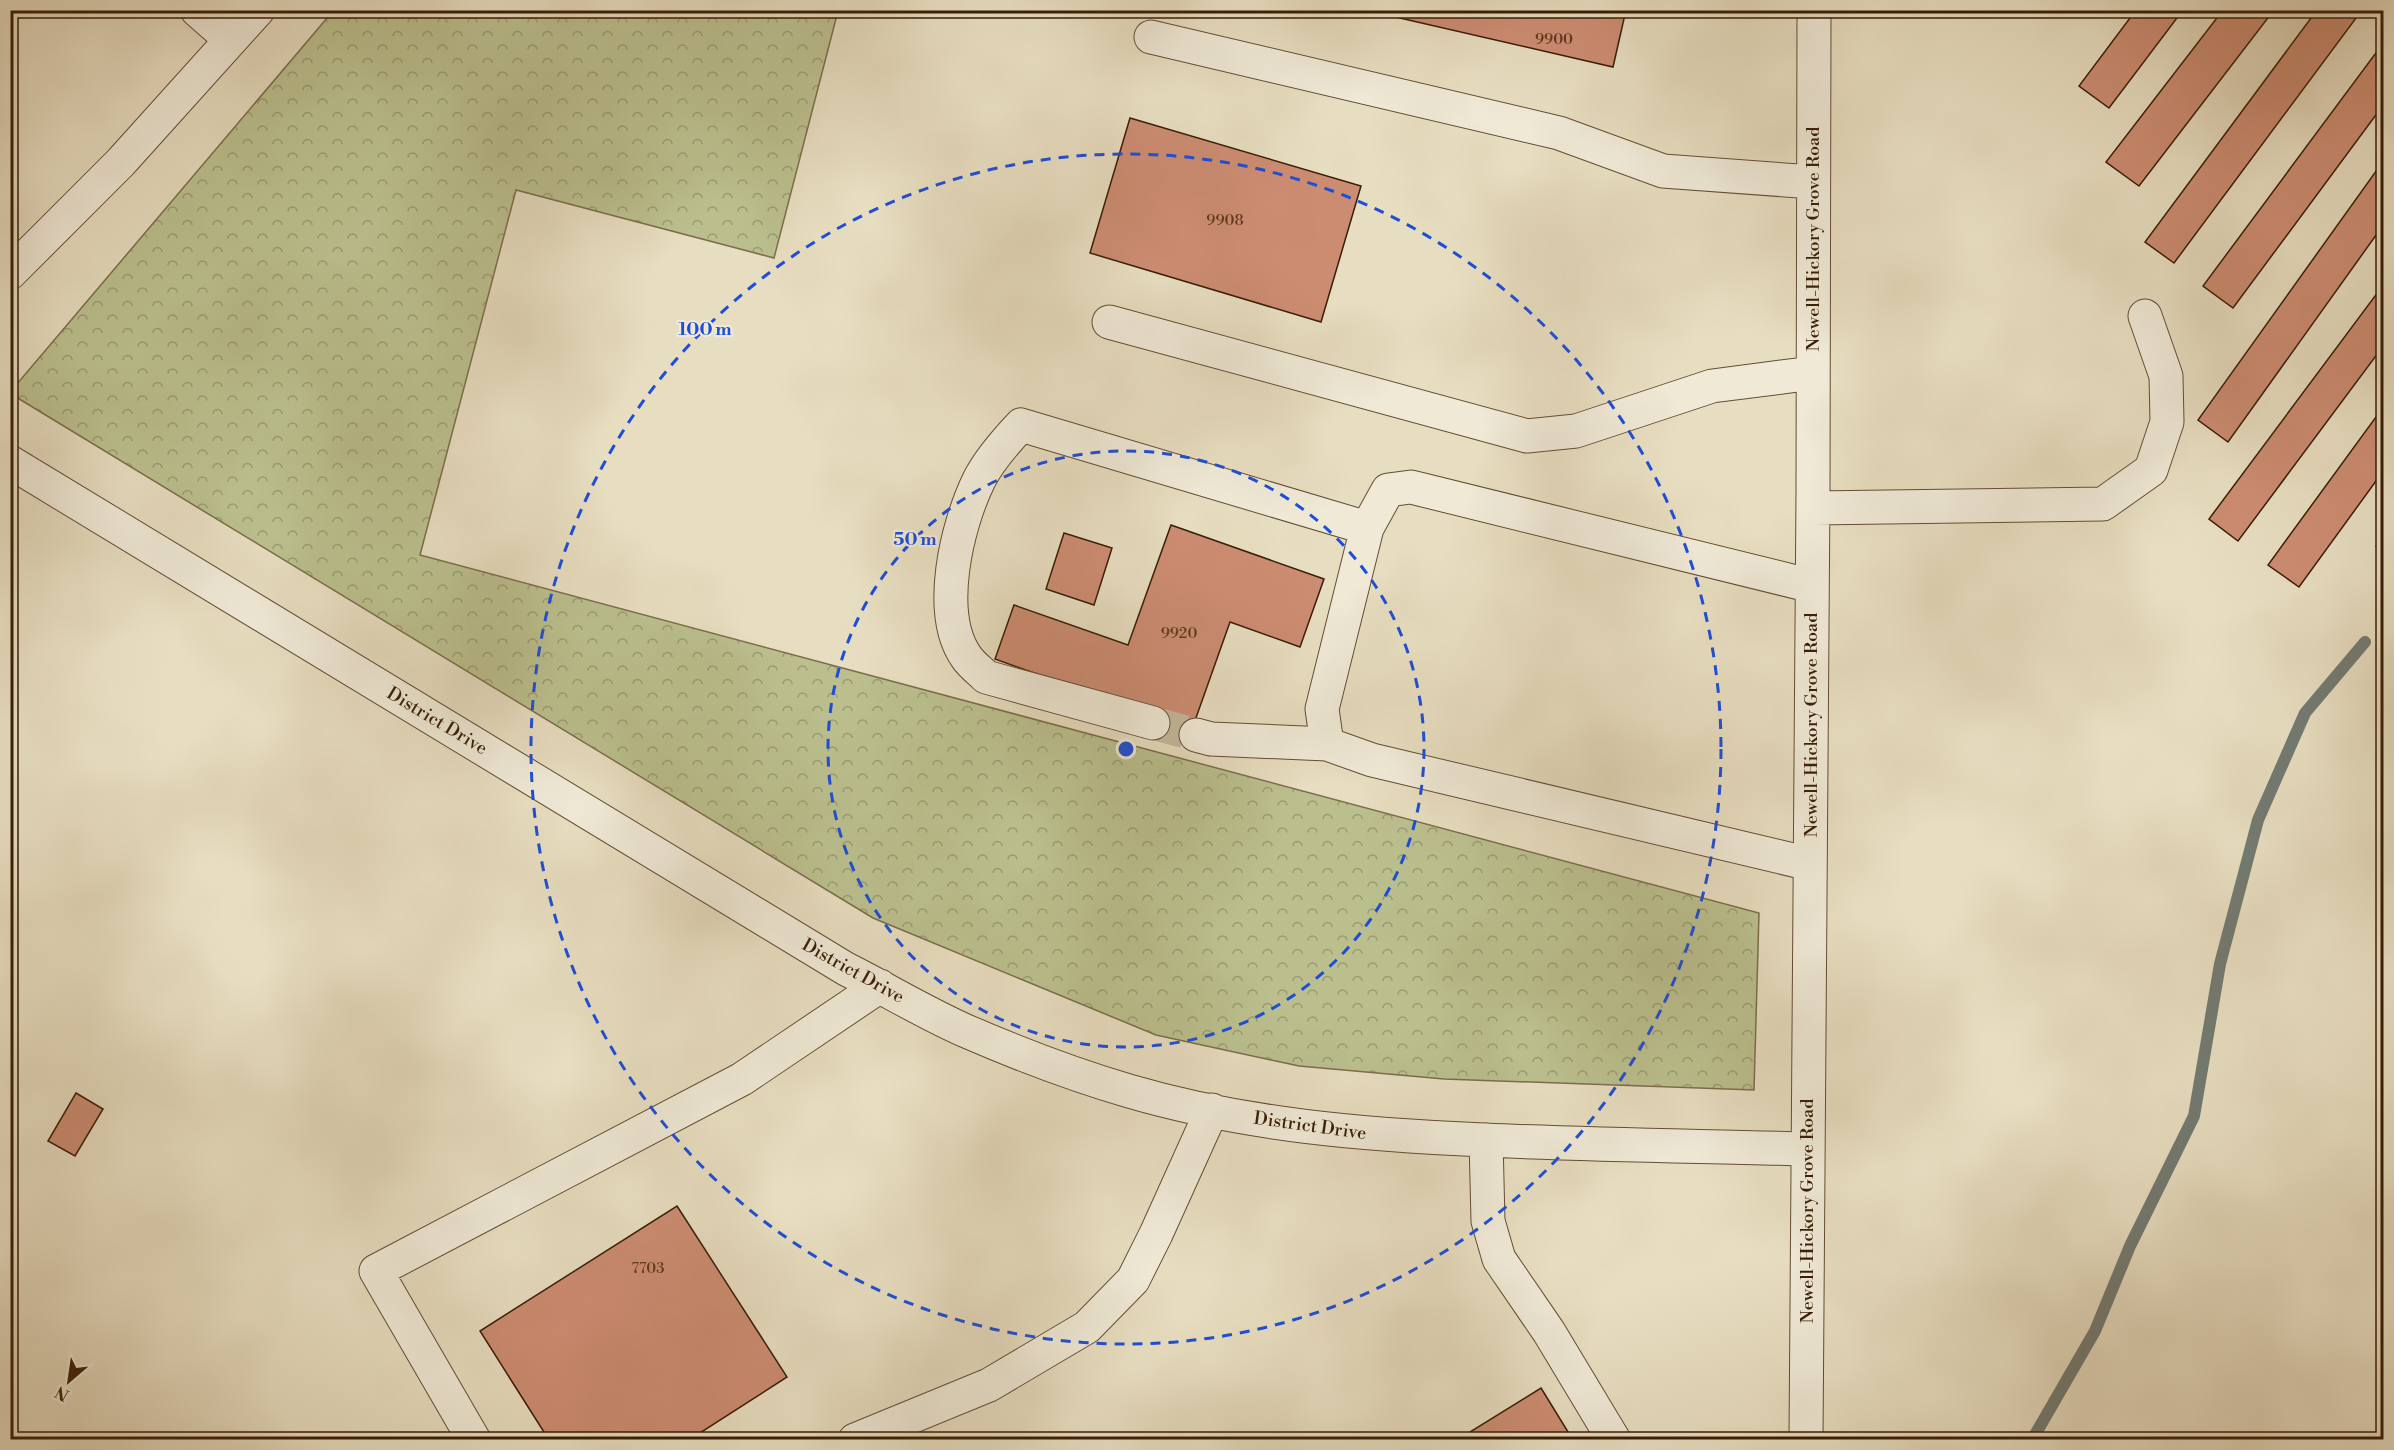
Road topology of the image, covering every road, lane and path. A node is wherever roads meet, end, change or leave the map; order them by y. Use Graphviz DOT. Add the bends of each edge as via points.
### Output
graph roads {
  1 [pos="197,10"];
  2 [pos="258,10"];
  3 [pos="1814,10"];
  4 [pos="1150,37"];
  5 [pos="230,39"];
  6 [pos="1814,182"];
  7 [pos="10,273"];
  8 [pos="2145,316"];
  9 [pos="1109,322"];
  10 [pos="1813,373"];
  11 [pos="10,462"];
  12 [pos="1813,508"];
  13 [pos="1367,528"];
  14 [pos="1812,586"];
  15 [pos="1153,723"];
  16 [pos="1196,735"];
  17 [pos="1327,744"];
  18 [pos="1810,864"];
  19 [pos="880,986"];
  20 [pos="1212,1110"];
  21 [pos="1486,1140"];
  22 [pos="1808,1149"];
  23 [pos="474,1440"];
  24 [pos="855,1440"];
  25 [pos="1614,1440"];
  26 [pos="1806,1440"];
  1 -- 5 [label="street"];
  2 -- 5 [label="street"];
  3 -- 6 [label="street, Newell-Hickory Grove Road"];
  4 -- 6 [label="street" via="1559,133 1663,171"];
  5 -- 7 [label="street" via="121,162"];
  6 -- 10 [label="street, Newell-Hickory Grove Road"];
  8 -- 12 [label="street" via="2166,375 2167,422 2151,470 2103,504"];
  9 -- 10 [label="street" via="1527,436 1576,431 1712,386"];
  10 -- 12 [label="street, Newell-Hickory Grove Road"];
  11 -- 19 [label="street, District Drive"];
  12 -- 14 [label="street, Newell-Hickory Grove Road"];
  13 -- 14 [label="street" via="1388,490 1411,487"];
  13 -- 15 [label="street" via="1021,425 979,480 957,538 951,578 952,620 966,657 986,678"];
  13 -- 17 [label="street" via="1322,709"];
  14 -- 18 [label="street, Newell-Hickory Grove Road"];
  16 -- 17 [label="street"];
  17 -- 18 [label="street" via="1372,760"];
  18 -- 22 [label="street, Newell-Hickory Grove Road"];
  19 -- 20 [label="street, District Drive" via="965,1030 1065,1070"];
  19 -- 23 [label="street" via="742,1079 376,1271"];
  20 -- 21 [label="street, District Drive" via="1372,1135"];
  20 -- 24 [label="street" via="1132,1280 1088,1327 989,1385"];
  21 -- 22 [label="street, District Drive"];
  21 -- 25 [label="street" via="1488,1221 1499,1259 1549,1332"];
  22 -- 26 [label="street, Newell-Hickory Grove Road"];
}
